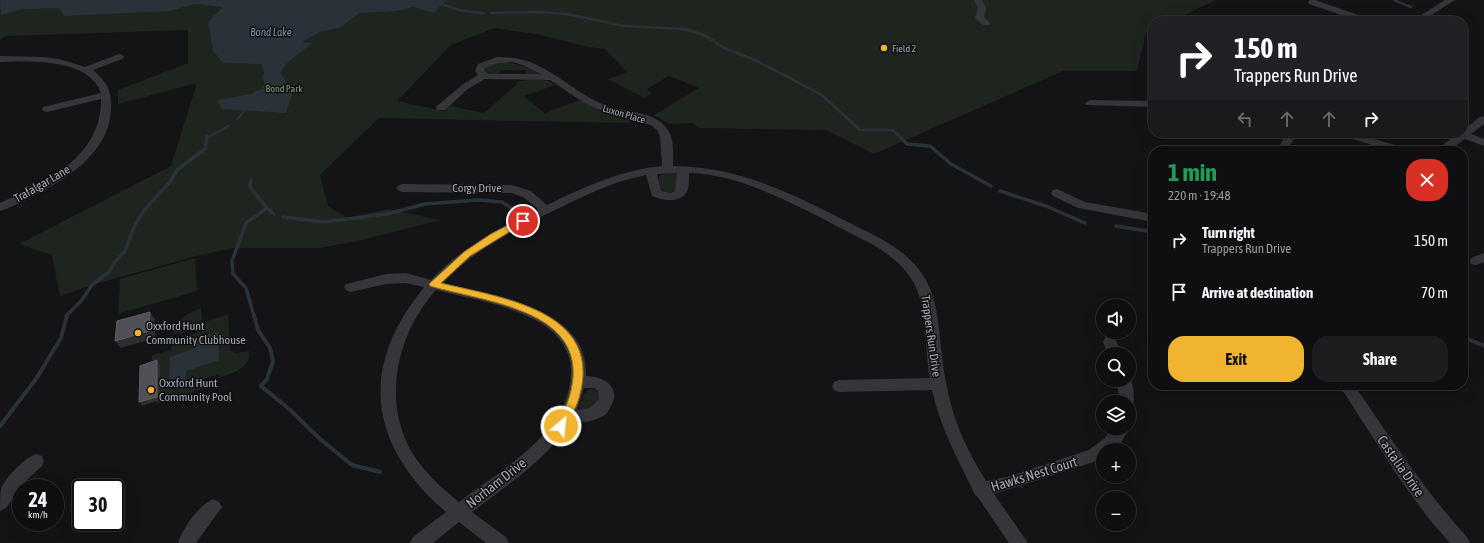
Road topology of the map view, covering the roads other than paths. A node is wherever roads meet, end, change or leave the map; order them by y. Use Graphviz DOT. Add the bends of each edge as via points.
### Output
graph roads {
  1 [pos="978,0"];
  2 [pos="1451,0"];
  3 [pos="1312,2"];
  4 [pos="1353,16"];
  5 [pos="1424,16"];
  6 [pos="986,22"];
  7 [pos="119,57"];
  8 [pos="0,59"];
  9 [pos="12,59"];
  10 [pos="0,68"];
  11 [pos="85,70"];
  12 [pos="483,76"];
  13 [pos="551,77"];
  14 [pos="106,95"];
  15 [pos="1090,103"];
  16 [pos="1148,104"];
  17 [pos="441,108"];
  18 [pos="48,109"];
  19 [pos="1484,119"];
  20 [pos="1468,130"];
  21 [pos="1468,136"];
  22 [pos="1360,138"];
  23 [pos="1458,138"];
  24 [pos="1484,143"];
  25 [pos="1387,146"];
  26 [pos="1447,146"];
  27 [pos="668,169"];
  28 [pos="683,169"];
  29 [pos="651,171"];
  30 [pos="402,188"];
  31 [pos="1057,193"];
  32 [pos="0,207"];
  33 [pos="546,210"];
  34 [pos="1148,217"];
  35 [pos="434,284"];
  36 [pos="351,287"];
  37 [pos="578,382"];
  38 [pos="938,384"];
  39 [pos="839,386"];
  40 [pos="1349,390"];
  41 [pos="567,416"];
  42 [pos="1116,435"];
  43 [pos="36,461"];
  44 [pos="981,490"];
  45 [pos="0,503"];
  46 [pos="213,508"];
  47 [pos="460,512"];
  48 [pos="187,543"];
  49 [pos="419,543"];
  50 [pos="500,543"];
  51 [pos="1019,543"];
  52 [pos="1461,543"];
  1 -- 6 [label="street" via="982,8 979,18"];
  2 -- 5 [label="street"];
  3 -- 4 [label="street"];
  7 -- 11 [label="street"];
  8 -- 9 [label="street"];
  9 -- 10 [label="street"];
  9 -- 11 [label="street" via="62,62"];
  11 -- 14 [label="street" via="101,82"];
  12 -- 13 [label="street"];
  12 -- 13 [label="street, Luxon Place" via="481,66 490,61 507,59 530,64"];
  12 -- 17 [label="street" via="460,91"];
  13 -- 27 [label="street, Luxon Place" via="593,104 657,125 666,140"];
  14 -- 18 [label="street"];
  14 -- 32 [label="street, Trafalgar Lane" via="102,131 84,156 54,180"];
  15 -- 16 [label="street"];
  19 -- 20 [label="street"];
  21 -- 24 [label="street"];
  22 -- 25 [label="street"];
  23 -- 26 [label="street"];
  27 -- 28 [label="street, Trappers Run Drive"];
  27 -- 29 [label="street, Trappers Run Drive"];
  28 -- 29 [label="street" via="682,191 671,197 662,197 656,193"];
  28 -- 38 [label="street, Trappers Run Drive" via="716,171 751,181 878,243 902,259 926,294"];
  29 -- 33 [label="street, Trappers Run Drive" via="599,184"];
  30 -- 33 [label="street, Corgy Drive" via="512,189 532,198"];
  31 -- 34 [label="street" via="1082,205"];
  33 -- 35 [label="street, Trappers Run Drive" via="479,245"];
  35 -- 36 [label="street, Norham Drive" via="398,278"];
  35 -- 37 [label="street, Norham Drive" via="532,311 554,324 563,332 574,350 579,365"];
  35 -- 47 [label="street, Trappers Run Drive" via="410,314 394,350 389,373 389,411 398,442 415,470 433,491"];
  37 -- 41 [label="street, Norham Drive"];
  37 -- 41 [label="street" via="601,385 607,392 607,401 596,413"];
  38 -- 39 [label="street"];
  38 -- 44 [label="street, Trappers Run Drive" via="946,416 958,446"];
  40 -- 52 [label="street, Castalia Drive" via="1430,508"];
  41 -- 47 [label="street, Norham Drive" via="538,450"];
  42 -- 44 [label="street, Hawks Nest Court" via="1111,443 1094,455"];
  43 -- 45 [label="street"];
  44 -- 51 [label="street, Trappers Run Drive"];
  46 -- 48 [label="street" via="189,536"];
  47 -- 49 [label="street, Norham Drive"];
  47 -- 50 [label="street, Trappers Run Drive"];
}
